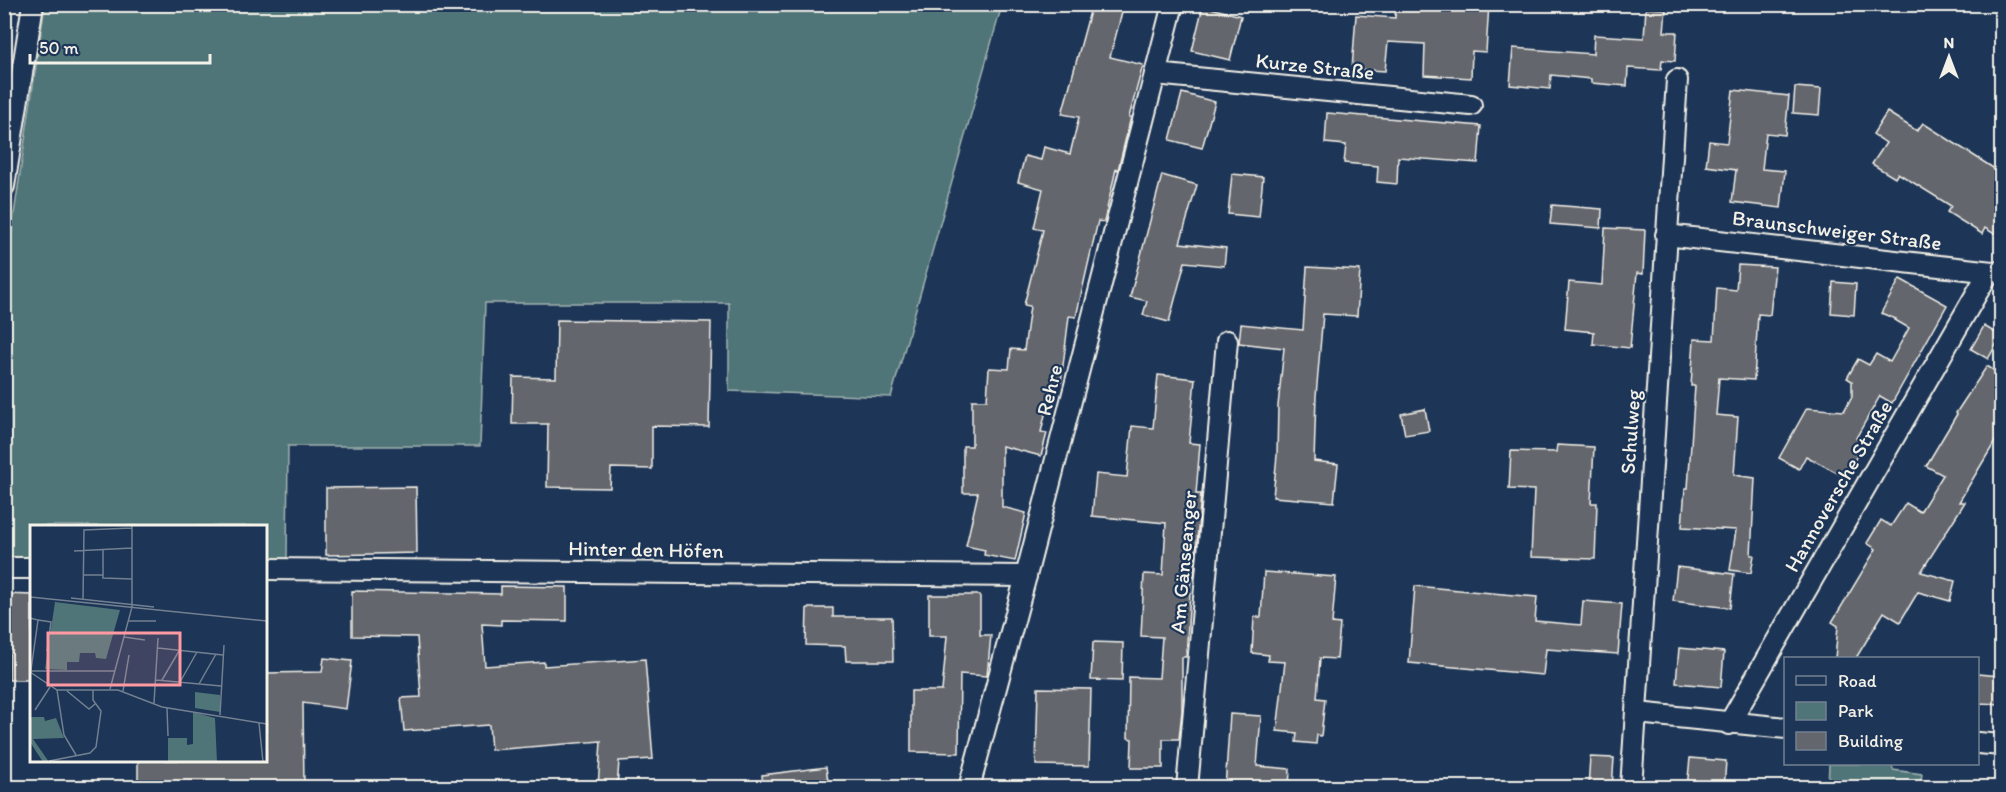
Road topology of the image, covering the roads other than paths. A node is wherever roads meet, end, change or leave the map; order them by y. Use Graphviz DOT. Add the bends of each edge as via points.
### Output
graph roads {
  1 [pos="33,4"];
  2 [pos="1173,4"];
  3 [pos="1155,74"];
  4 [pos="1677,80"];
  5 [pos="1471,105"];
  6 [pos="4,186"];
  7 [pos="1666,235"];
  8 [pos="1995,273"];
  9 [pos="1227,341"];
  10 [pos="4,568"];
  11 [pos="30,568"];
  12 [pos="267,569"];
  13 [pos="1026,576"];
  14 [pos="1636,713"];
  15 [pos="1729,724"];
  16 [pos="1784,728"];
  17 [pos="1979,743"];
  18 [pos="2001,745"];
  19 [pos="969,788"];
  20 [pos="1187,788"];
  21 [pos="1631,788"];
  1 -- 6 [label="street"];
  2 -- 3 [label="street, Rehre"];
  3 -- 5 [label="street, Kurze Straße"];
  3 -- 13 [label="street, Rehre"];
  4 -- 7 [label="street, Schulweg"];
  7 -- 8 [label="street, Braunschweiger Straße"];
  7 -- 14 [label="street, Schulweg"];
  8 -- 15 [label="street, Hannoversche Straße"];
  9 -- 20 [label="street, Am Gänseanger"];
  10 -- 11 [label="street"];
  12 -- 13 [label="street, Hinter den Höfen"];
  13 -- 19 [label="street, Rehre"];
  14 -- 15 [label="street"];
  14 -- 21 [label="street, Schulweg"];
  15 -- 16 [label="street"];
  17 -- 18 [label="street"];
}
